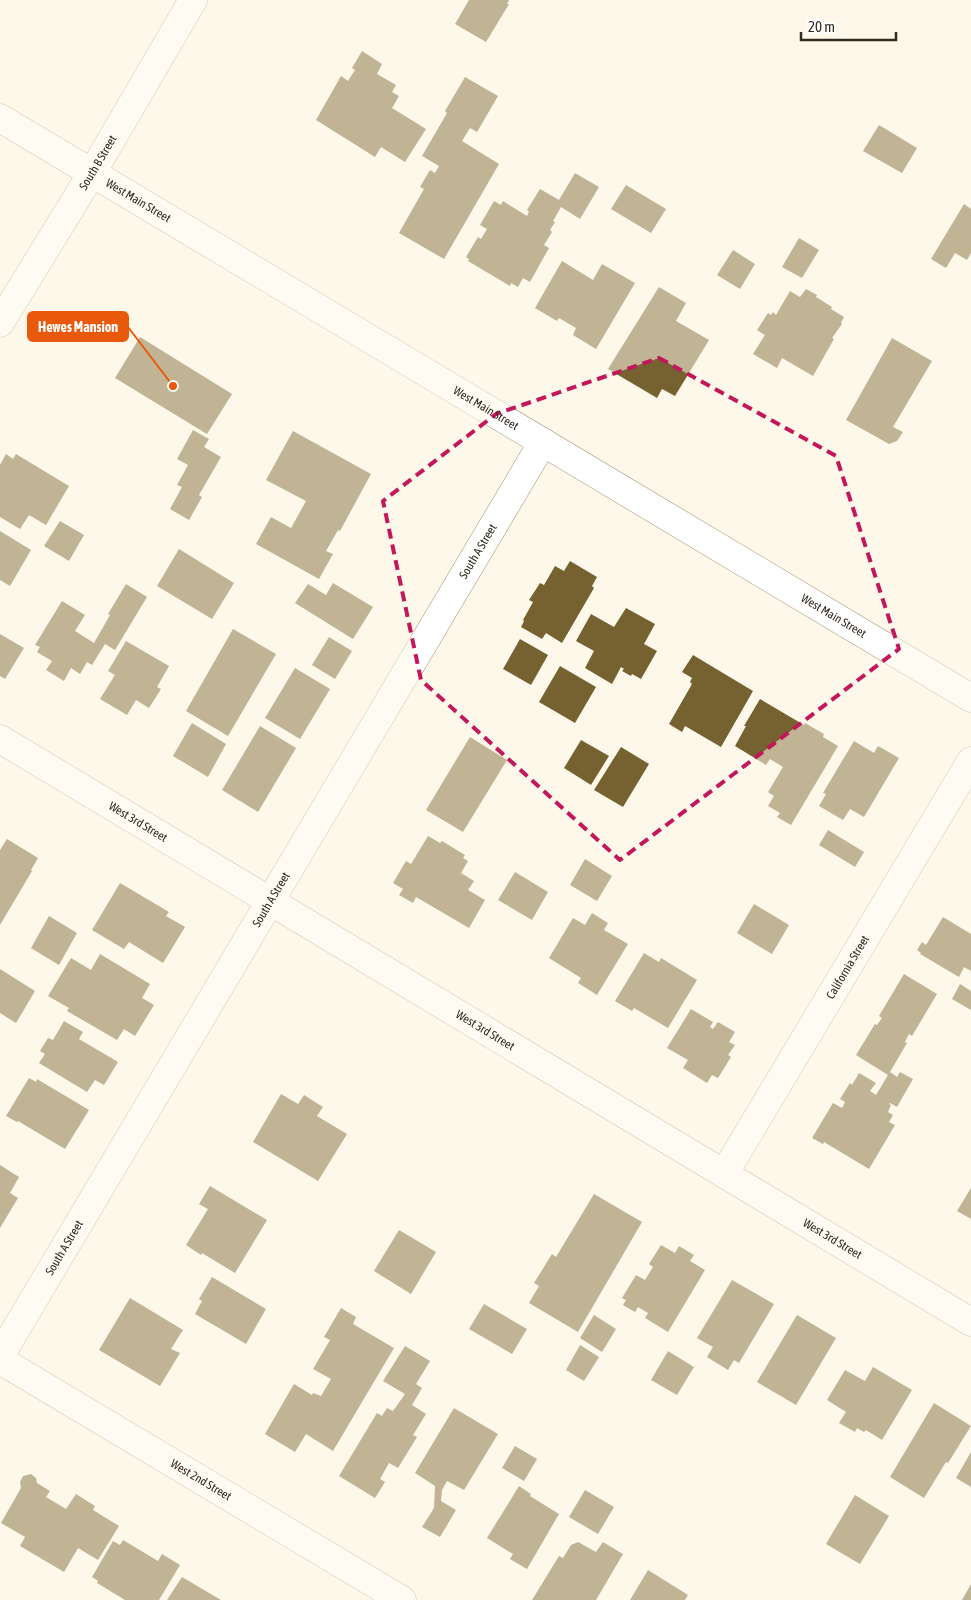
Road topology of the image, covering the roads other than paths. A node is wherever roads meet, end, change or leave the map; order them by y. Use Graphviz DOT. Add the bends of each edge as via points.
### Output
graph roads {
  1 [pos="193,0"];
  2 [pos="0,118"];
  3 [pos="92,173"];
  4 [pos="0,323"];
  5 [pos="543,442"];
  6 [pos="971,698"];
  7 [pos="0,739"];
  8 [pos="971,761"];
  9 [pos="270,902"];
  10 [pos="724,1174"];
  11 [pos="971,1322"];
  12 [pos="0,1356"];
  13 [pos="0,1360"];
  14 [pos="402,1600"];
  1 -- 3 [label="street, South B Street"];
  2 -- 3 [label="street, West Main Street"];
  3 -- 4 [label="street, South B Street"];
  3 -- 5 [label="street, West Main Street"];
  5 -- 6 [label="street, West Main Street"];
  5 -- 9 [label="street, South A Street"];
  7 -- 9 [label="street, West 3rd Street"];
  8 -- 10 [label="street, California Street"];
  9 -- 10 [label="street, West 3rd Street"];
  9 -- 12 [label="street, South A Street"];
  10 -- 11 [label="street, West 3rd Street"];
  13 -- 14 [label="street, West 2nd Street"];
}
